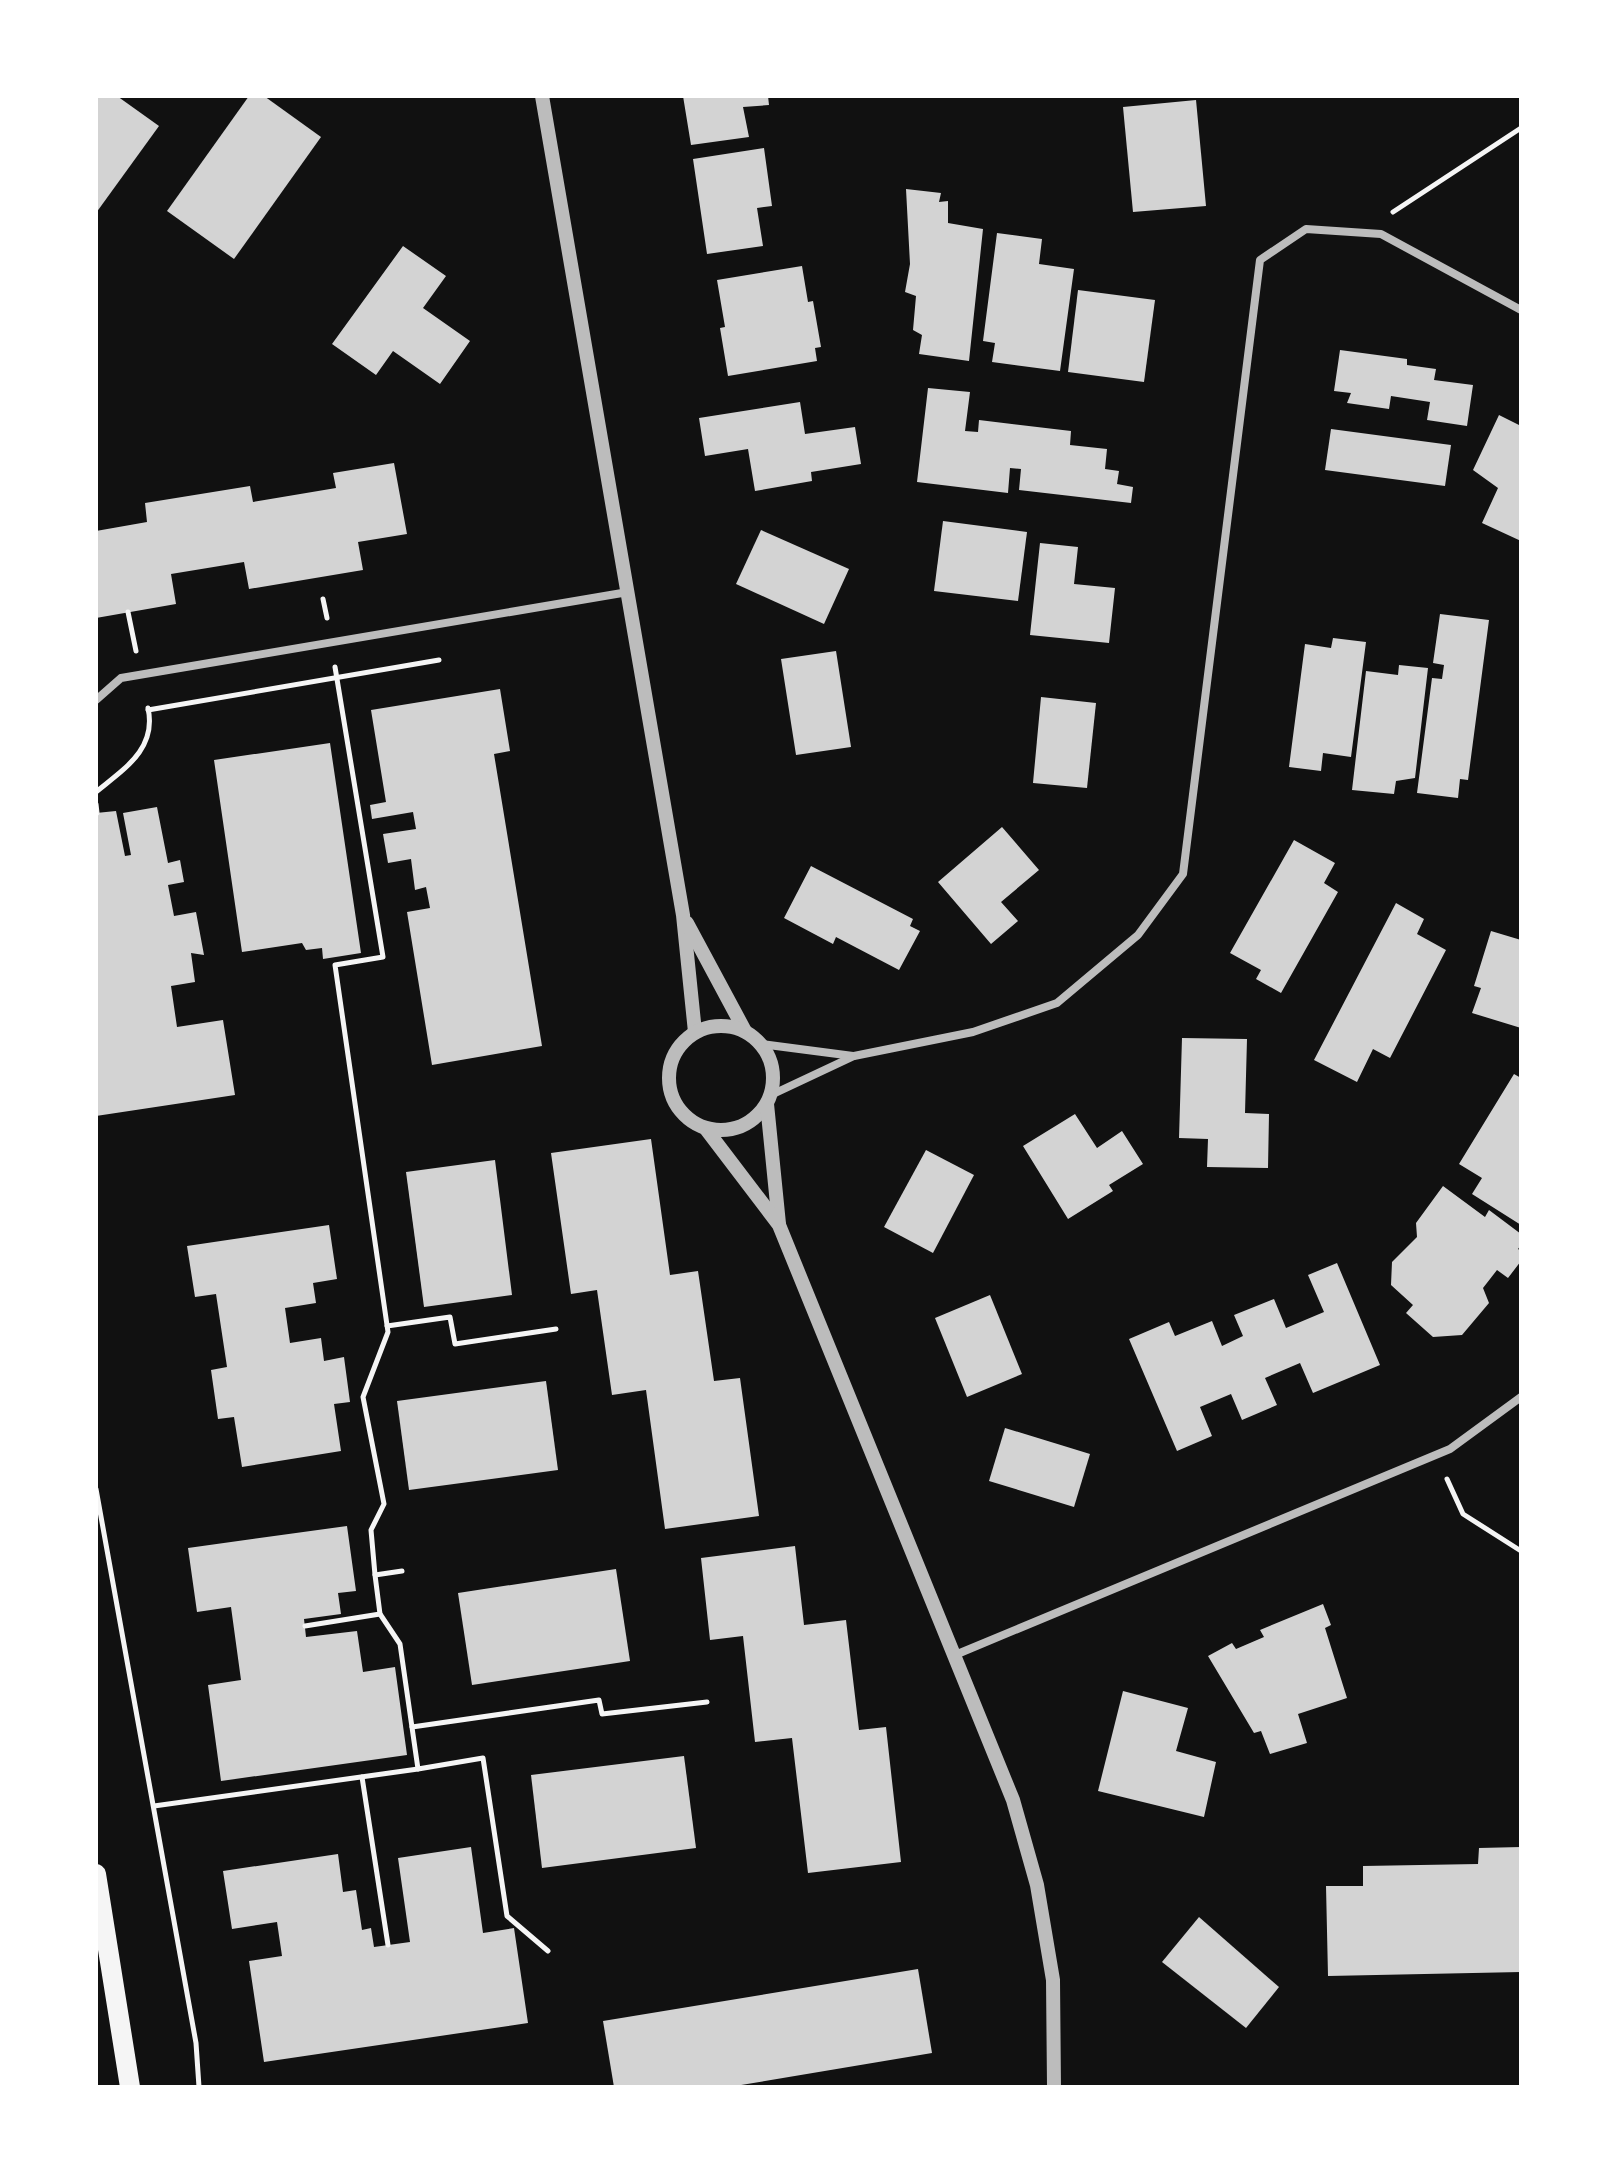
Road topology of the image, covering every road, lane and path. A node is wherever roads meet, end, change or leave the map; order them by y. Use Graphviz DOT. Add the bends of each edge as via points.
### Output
graph roads {
  1 [pos="542,96"];
  2 [pos="1521,128"];
  3 [pos="1381,234"];
  4 [pos="1521,310"];
  5 [pos="628,592"];
  6 [pos="323,599"];
  7 [pos="128,612"];
  8 [pos="331,642"];
  9 [pos="439,660"];
  10 [pos="141,675"];
  11 [pos="336,677"];
  12 [pos="96,700"];
  13 [pos="148,710"];
  14 [pos="96,792"];
  15 [pos="96,804"];
  16 [pos="97,813"];
  17 [pos="683,915"];
  18 [pos="745,1031"];
  19 [pos="695,1032"];
  20 [pos="761,1044"];
  21 [pos="854,1056"];
  22 [pos="769,1099"];
  23 [pos="706,1129"];
  24 [pos="779,1225"];
  25 [pos="387,1326"];
  26 [pos="556,1329"];
  27 [pos="1521,1397"];
  28 [pos="1447,1479"];
  29 [pos="96,1489"];
  30 [pos="1521,1551"];
  31 [pos="402,1571"];
  32 [pos="375,1575"];
  33 [pos="380,1614"];
  34 [pos="305,1626"];
  35 [pos="955,1655"];
  36 [pos="707,1702"];
  37 [pos="412,1727"];
  38 [pos="418,1769"];
  39 [pos="362,1777"];
  40 [pos="154,1806"];
  41 [pos="96,1874"];
  42 [pos="388,1945"];
  43 [pos="548,1951"];
  44 [pos="130,2087"];
  45 [pos="199,2087"];
  46 [pos="1054,2087"];
  1 -- 5 [label="street"];
  2 -- 3 [label="path" via="1393,211"];
  3 -- 4 [label="street"];
  3 -- 21 [label="street" via="1306,229 1260,260 1183,874 1138,935 1057,1003 973,1032"];
  5 -- 8 [label="street"];
  5 -- 17 [label="street"];
  6 -- 8 [label="path"];
  7 -- 10 [label="path"];
  8 -- 10 [label="street"];
  8 -- 11 [label="path"];
  9 -- 11 [label="path"];
  10 -- 12 [label="street" via="121,678"];
  10 -- 13 [label="path"];
  11 -- 13 [label="path"];
  11 -- 25 [label="path" via="383,957 335,965"];
  13 -- 14 [label="path" via="151,723 138,758"];
  15 -- 16 [label="path"];
  17 -- 18 [label="street"];
  17 -- 19 [label="street"];
  18 -- 19 [label="street" via="711,1026"];
  18 -- 20 [label="street"];
  19 -- 23 [label="street" via="677,1049 668,1077 677,1108"];
  20 -- 21 [label="street"];
  20 -- 22 [label="street" via="774,1076"];
  21 -- 22 [label="street"];
  22 -- 23 [label="street" via="741,1127"];
  22 -- 24 [label="street"];
  23 -- 24 [label="street"];
  24 -- 35 [label="street"];
  25 -- 26 [label="path" via="450,1317 455,1344"];
  25 -- 32 [label="path" via="363,1397 384,1504 371,1530"];
  27 -- 35 [label="street" via="1450,1449"];
  28 -- 30 [label="path" via="1463,1514"];
  29 -- 40 [label="path"];
  31 -- 32 [label="path"];
  32 -- 33 [label="path"];
  33 -- 34 [label="path"];
  33 -- 37 [label="path" via="400,1644"];
  35 -- 46 [label="street" via="1013,1800 1037,1885 1053,1980"];
  36 -- 37 [label="path" via="602,1714 599,1700"];
  37 -- 38 [label="path"];
  38 -- 39 [label="path"];
  38 -- 43 [label="path" via="483,1758 507,1916"];
  39 -- 40 [label="path"];
  39 -- 42 [label="path"];
  40 -- 45 [label="path"];
  41 -- 44 [label="main road"];
}
